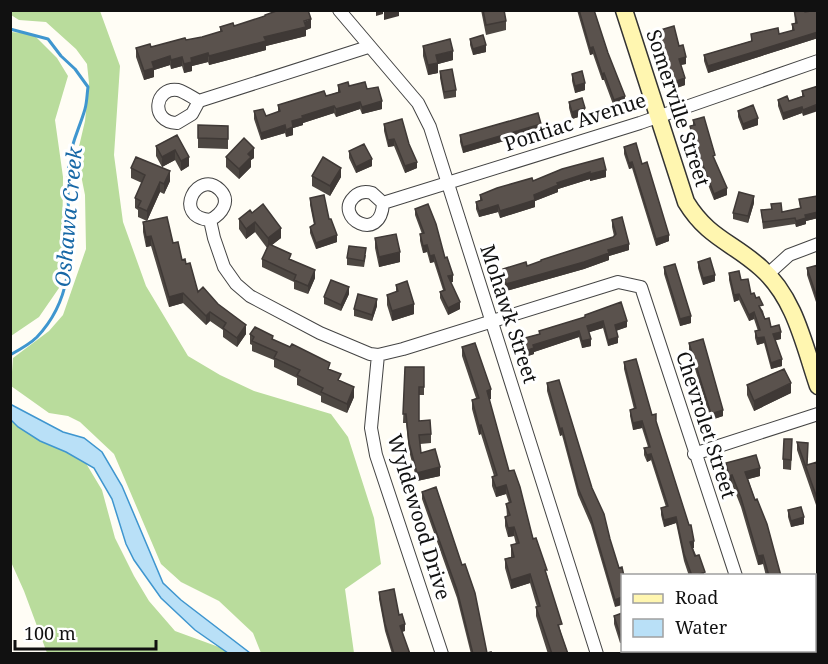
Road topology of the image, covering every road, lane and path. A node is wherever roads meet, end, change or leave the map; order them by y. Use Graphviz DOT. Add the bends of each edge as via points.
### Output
graph roads {
  1 [pos="339,10"];
  2 [pos="624,10"];
  3 [pos="368,47"];
  4 [pos="818,62"];
  5 [pos="199,101"];
  6 [pos="658,117"];
  7 [pos="447,184"];
  8 [pos="383,203"];
  9 [pos="210,220"];
  10 [pos="818,244"];
  11 [pos="768,274"];
  12 [pos="491,322"];
  13 [pos="378,355"];
  14 [pos="818,386"];
  15 [pos="818,414"];
  16 [pos="694,454"];
  17 [pos="735,574"];
  18 [pos="442,654"];
  19 [pos="597,654"];
  1 -- 3 [label="street, Mohawk Street"];
  2 -- 6 [label="street, Somerville Street"];
  3 -- 5 [label="street"];
  3 -- 7 [label="street, Mohawk Street" via="418,103 430,127"];
  4 -- 6 [label="street, Pontiac Avenue"];
  6 -- 7 [label="street, Pontiac Avenue"];
  6 -- 11 [label="street, Somerville Street" via="682,191 695,217 708,231"];
  7 -- 8 [label="street, Pontiac Avenue"];
  7 -- 12 [label="street, Mohawk Street"];
  9 -- 13 [label="street" via="224,267 250,296 320,333"];
  10 -- 11 [label="street" via="789,255"];
  11 -- 14 [label="street, Somerville Street" via="792,310"];
  12 -- 13 [label="street"];
  12 -- 16 [label="street, Chevrolet Street" via="618,282 640,287"];
  12 -- 19 [label="street, Mohawk Street"];
  13 -- 18 [label="street, Wyldewood Drive" via="371,428 376,455"];
  15 -- 16 [label="street"];
  16 -- 17 [label="street, Chevrolet Street"];
}
